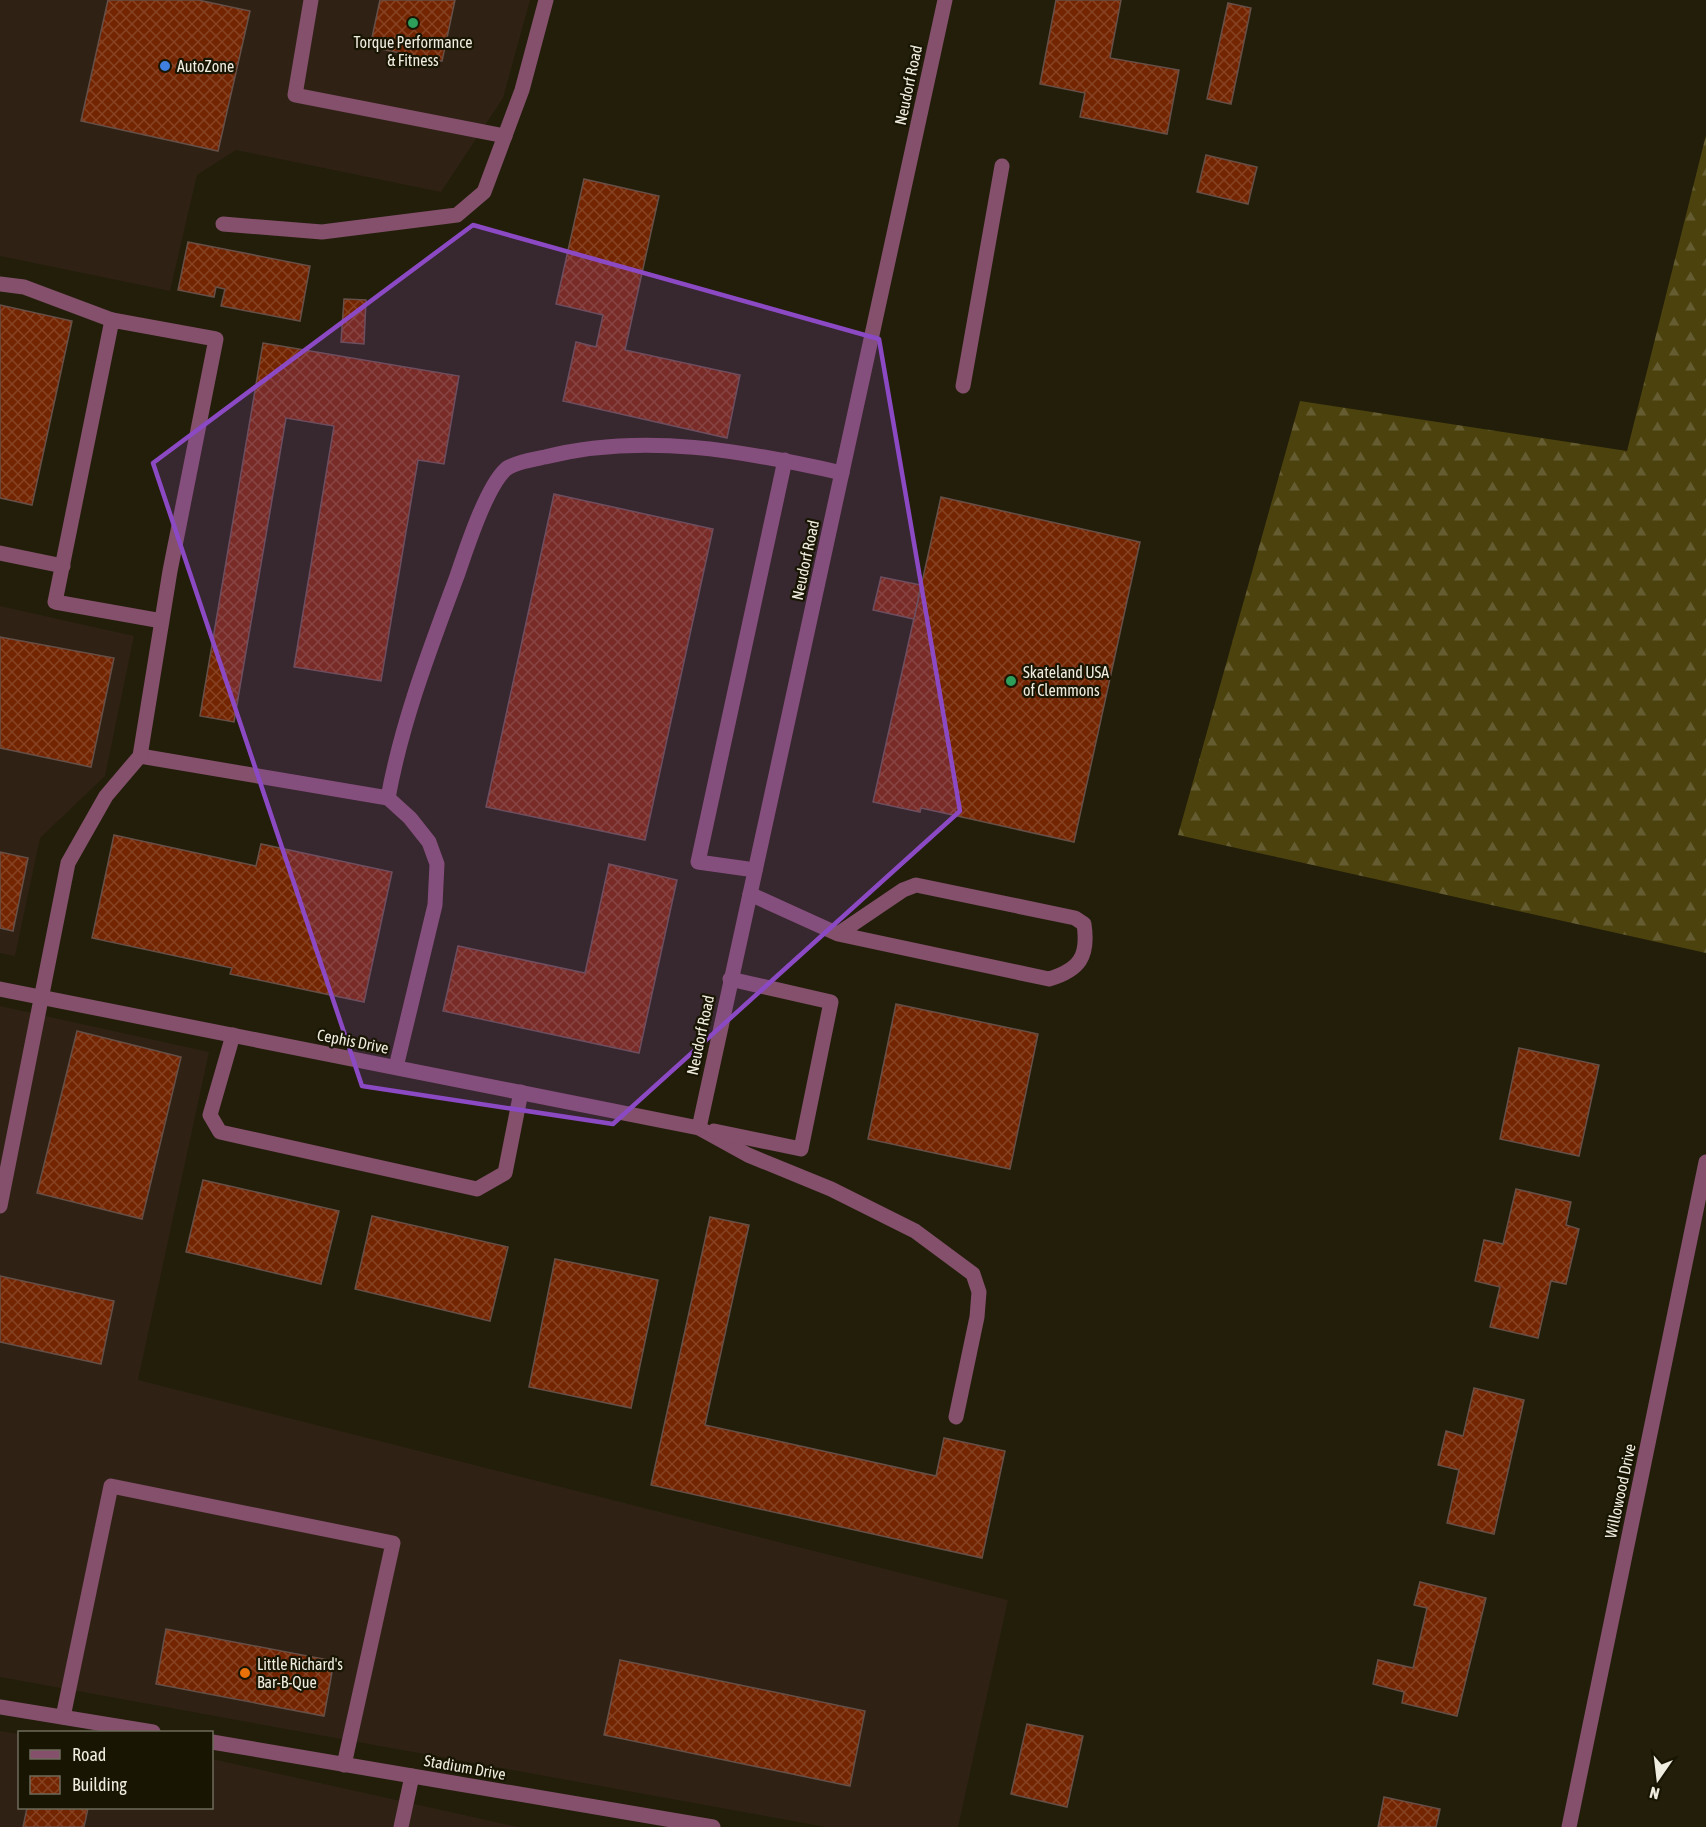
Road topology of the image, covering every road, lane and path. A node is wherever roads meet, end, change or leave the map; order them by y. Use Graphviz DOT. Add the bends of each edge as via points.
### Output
graph roads {
  1 [pos="311,0"];
  2 [pos="546,0"];
  3 [pos="945,0"];
  4 [pos="505,136"];
  5 [pos="1002,166"];
  6 [pos="224,224"];
  7 [pos="0,284"];
  8 [pos="112,320"];
  9 [pos="963,386"];
  10 [pos="785,460"];
  11 [pos="842,473"];
  12 [pos="0,553"];
  13 [pos="63,566"];
  14 [pos="162,621"];
  15 [pos="140,756"];
  16 [pos="388,798"];
  17 [pos="755,870"];
  18 [pos="750,894"];
  19 [pos="838,934"];
  20 [pos="730,979"];
  21 [pos="0,989"];
  22 [pos="42,998"];
  23 [pos="233,1035"];
  24 [pos="396,1067"];
  25 [pos="521,1092"];
  26 [pos="699,1128"];
  27 [pos="1706,1162"];
  28 [pos="0,1206"];
  29 [pos="956,1417"];
  30 [pos="0,1707"];
  31 [pos="63,1717"];
  32 [pos="147,1731"];
  33 [pos="213,1742"];
  34 [pos="344,1765"];
  35 [pos="412,1776"];
  36 [pos="401,1827"];
  37 [pos="713,1827"];
  38 [pos="1569,1827"];
  1 -- 4 [label="street" via="295,95"];
  2 -- 4 [label="street"];
  3 -- 11 [label="street, Neudorf Road"];
  4 -- 6 [label="street" via="484,192 457,215 322,232"];
  5 -- 9 [label="street"];
  7 -- 8 [label="street" via="24,287"];
  8 -- 13 [label="street"];
  8 -- 14 [label="street" via="216,339"];
  10 -- 11 [label="street"];
  10 -- 16 [label="street" via="723,450 643,445 584,447 507,468 472,532 414,695 396,754"];
  10 -- 17 [label="street" via="698,862"];
  11 -- 17 [label="street, Neudorf Road"];
  12 -- 13 [label="street"];
  13 -- 14 [label="street" via="55,602"];
  14 -- 15 [label="street"];
  15 -- 16 [label="street"];
  15 -- 22 [label="street" via="106,796 68,863"];
  16 -- 24 [label="street" via="429,842 437,864 435,905"];
  17 -- 18 [label="street, Neudorf Road"];
  18 -- 19 [label="street"];
  18 -- 20 [label="street, Neudorf Road"];
  19 -- 19 [label="street" via="1049,979 1071,972 1081,959 1086,941 1084,924 1075,918 916,885"];
  20 -- 26 [label="street, Neudorf Road"];
  20 -- 26 [label="street, Cephis Drive" via="831,1002 801,1149"];
  21 -- 22 [label="street, Cephis Drive"];
  22 -- 23 [label="street, Cephis Drive"];
  22 -- 28 [label="street"];
  23 -- 24 [label="street, Cephis Drive"];
  23 -- 25 [label="street" via="210,1115 220,1132 477,1189 505,1173"];
  24 -- 25 [label="street, Cephis Drive"];
  25 -- 26 [label="street, Cephis Drive"];
  26 -- 29 [label="street" via="748,1155 831,1189 915,1231 973,1274 979,1292 977,1317"];
  27 -- 38 [label="street, Willowood Drive"];
  30 -- 31 [label="street"];
  31 -- 32 [label="street"];
  31 -- 34 [label="street" via="111,1486 393,1543"];
  33 -- 34 [label="street, Stadium Drive"];
  34 -- 35 [label="street, Stadium Drive"];
  35 -- 36 [label="street"];
  35 -- 37 [label="street, Stadium Drive"];
}
